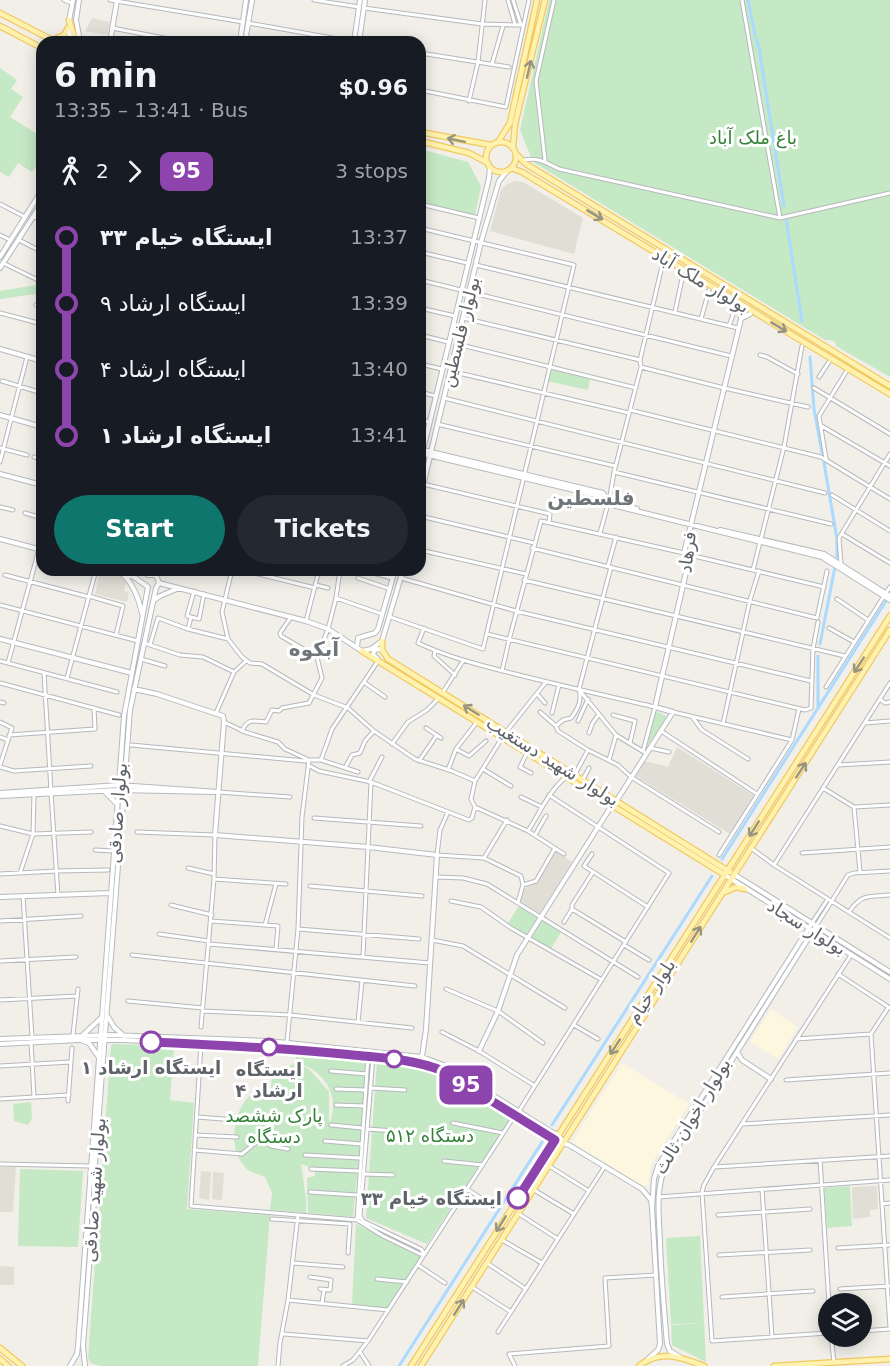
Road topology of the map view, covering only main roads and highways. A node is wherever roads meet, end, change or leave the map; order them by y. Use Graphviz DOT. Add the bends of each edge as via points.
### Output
graph roads {
  1 [pos="79,0"];
  2 [pos="246,0"];
  3 [pos="252,0"];
  4 [pos="360,0"];
  5 [pos="365,0"];
  6 [pos="537,0"];
  7 [pos="545,0"];
  8 [pos="73,1"];
  9 [pos="117,1"];
  10 [pos="0,13"];
  11 [pos="69,20"];
  12 [pos="76,20"];
  13 [pos="246,22"];
  14 [pos="1,28"];
  15 [pos="68,28"];
  16 [pos="41,35"];
  17 [pos="62,36"];
  18 [pos="70,36"];
  19 [pos="77,36"];
  20 [pos="79,36"];
  21 [pos="111,36"];
  22 [pos="242,36"];
  23 [pos="245,36"];
  24 [pos="356,36"];
  25 [pos="357,36"];
  26 [pos="36,43"];
  27 [pos="515,96"];
  28 [pos="522,98"];
  29 [pos="428,134"];
  30 [pos="498,142"];
  31 [pos="426,143"];
  32 [pos="491,146"];
  33 [pos="513,147"];
  34 [pos="516,154"];
  35 [pos="524,163"];
  36 [pos="489,165"];
  37 [pos="509,169"];
  38 [pos="522,172"];
  39 [pos="485,196"];
  40 [pos="494,198"];
  41 [pos="36,199"];
  42 [pos="36,212"];
  43 [pos="0,257"];
  44 [pos="0,268"];
  45 [pos="738,307"];
  46 [pos="750,315"];
  47 [pos="741,319"];
  48 [pos="448,342"];
  49 [pos="457,344"];
  50 [pos="0,349"];
  51 [pos="36,359"];
  52 [pos="890,386"];
  53 [pos="890,394"];
  54 [pos="0,415"];
  55 [pos="36,425"];
  56 [pos="426,435"];
  57 [pos="426,452"];
  58 [pos="431,453"];
  59 [pos="426,472"];
  60 [pos="0,474"];
  61 [pos="36,483"];
  62 [pos="691,524"];
  63 [pos="0,539"];
  64 [pos="761,541"];
  65 [pos="36,549"];
  66 [pos="125,576"];
  67 [pos="128,576"];
  68 [pos="145,576"];
  69 [pos="157,576"];
  70 [pos="159,576"];
  71 [pos="394,576"];
  72 [pos="402,576"];
  73 [pos="162,583"];
  74 [pos="146,585"];
  75 [pos="180,587"];
  76 [pos="156,588"];
  77 [pos="888,596"];
  78 [pos="153,601"];
  79 [pos="890,616"];
  80 [pos="143,618"];
  81 [pos="890,630"];
  82 [pos="888,637"];
  83 [pos="0,639"];
  84 [pos="382,641"];
  85 [pos="357,647"];
  86 [pos="382,650"];
  87 [pos="362,651"];
  88 [pos="387,666"];
  89 [pos="132,673"];
  90 [pos="134,689"];
  91 [pos="119,779"];
  92 [pos="784,781"];
  93 [pos="791,786"];
  94 [pos="121,788"];
  95 [pos="104,789"];
  96 [pos="51,792"];
  97 [pos="218,792"];
  98 [pos="0,795"];
  99 [pos="616,800"];
  100 [pos="117,804"];
  101 [pos="612,805"];
  102 [pos="726,872"];
  103 [pos="733,877"];
  104 [pos="745,889"];
  105 [pos="110,893"];
  106 [pos="723,893"];
  107 [pos="0,897"];
  108 [pos="813,927"];
  109 [pos="890,972"];
  110 [pos="890,979"];
  111 [pos="107,1013"];
  112 [pos="101,1018"];
  113 [pos="83,1035"];
  114 [pos="124,1036"];
  115 [pos="102,1038"];
  116 [pos="0,1039"];
  117 [pos="31,1039"];
  118 [pos="79,1040"];
  119 [pos="0,1044"];
  120 [pos="332,1047"];
  121 [pos="479,1051"];
  122 [pos="737,1051"];
  123 [pos="331,1053"];
  124 [pos="98,1056"];
  125 [pos="422,1058"];
  126 [pos="742,1060"];
  127 [pos="724,1061"];
  128 [pos="730,1062"];
  129 [pos="771,1079"];
  130 [pos="556,1138"];
  131 [pos="563,1143"];
  132 [pos="87,1202"];
  133 [pos="94,1202"];
  134 [pos="652,1208"];
  135 [pos="661,1255"];
  136 [pos="654,1256"];
  137 [pos="0,1348"];
  138 [pos="76,1357"];
  139 [pos="681,1357"];
  140 [pos="0,1359"];
  141 [pos="84,1359"];
  142 [pos="648,1359"];
  143 [pos="890,1359"];
  144 [pos="691,1361"];
  145 [pos="8,1366"];
  146 [pos="22,1366"];
  147 [pos="70,1366"];
  148 [pos="86,1366"];
  149 [pos="411,1366"];
  150 [pos="423,1366"];
  151 [pos="639,1366"];
  152 [pos="695,1366"];
  153 [pos="704,1366"];
  154 [pos="774,1366"];
  1 -- 12 [label="main road"];
  2 -- 13 [label="main road"];
  3 -- 13 [label="main road"];
  4 -- 24 [label="main road"];
  5 -- 25 [label="main road"];
  6 -- 27 [label="main road"];
  28 -- 7 [label="main road, one-way"];
  8 -- 11 [label="main road"];
  9 -- 21 [label="main road"];
  10 -- 16 [label="main road"];
  11 -- 12 [label="main road"];
  11 -- 15 [label="main road"];
  11 -- 19 [label="main road"];
  12 -- 20 [label="main road"];
  13 -- 22 [label="main road"];
  13 -- 23 [label="main road"];
  14 -- 26 [label="main road"];
  15 -- 17 [label="main road"];
  15 -- 18 [label="main road"];
  27 -- 28 [label="main road"];
  27 -- 30 [label="main road" via="510,123"];
  28 -- 33 [label="main road"];
  29 -- 31 [label="main road"];
  32 -- 29 [label="main road, one-way"];
  30 -- 32 [label="main road"];
  30 -- 33 [label="main road"];
  31 -- 36 [label="main road" via="469,153"];
  32 -- 36 [label="main road" via="486,156"];
  33 -- 34 [label="main road"];
  34 -- 35 [label="main road, بولوار ملک آباد"];
  34 -- 37 [label="main road"];
  35 -- 38 [label="main road"];
  35 -- 52 [label="main road, بولوار ملک آباد"];
  36 -- 37 [label="main road" via="496,171"];
  36 -- 39 [label="main road, بولوار فلسطین"];
  37 -- 38 [label="main road, بولوار ملک آباد"];
  37 -- 40 [label="main road, بولوار فلسطین" via="499,181"];
  38 -- 53 [label="main road, بولوار ملک آباد, one-way"];
  39 -- 40 [label="main road" via="490,194"];
  39 -- 48 [label="main road, بولوار فلسطین"];
  40 -- 49 [label="main road, بولوار فلسطین"];
  41 -- 43 [label="main road"];
  42 -- 44 [label="main road"];
  45 -- 47 [label="main road"];
  46 -- 47 [label="main road"];
  47 -- 62 [label="main road, فرهاد"];
  48 -- 49 [label="main road"];
  48 -- 56 [label="main road, بولوار فلسطین"];
  49 -- 58 [label="main road, بولوار فلسطین"];
  50 -- 51 [label="main road"];
  54 -- 55 [label="main road"];
  57 -- 58 [label="main road"];
  58 -- 59 [label="main road, بولوار فلسطین"];
  58 -- 62 [label="main road"];
  60 -- 61 [label="main road"];
  62 -- 64 [label="main road"];
  62 -- 99 [label="main road, فرهاد" via="684,553 690,555 655,707 674,712"];
  63 -- 65 [label="main road"];
  64 -- 77 [label="main road" via="822,557"];
  64 -- 77 [label="main road" via="824,554"];
  66 -- 80 [label="main road" via="136,592"];
  67 -- 74 [label="main road"];
  68 -- 74 [label="main road, بولوار صادقی"];
  69 -- 73 [label="main road"];
  70 -- 73 [label="main road"];
  71 -- 85 [label="main road" via="378,629 358,638"];
  72 -- 84 [label="main road"];
  73 -- 75 [label="main road"];
  73 -- 76 [label="main road, بولوار صادقی"];
  74 -- 76 [label="main road"];
  74 -- 80 [label="main road, بولوار صادقی"];
  75 -- 78 [label="main road"];
  75 -- 85 [label="main road" via="306,621"];
  76 -- 78 [label="main road, بولوار صادقی"];
  78 -- 90 [label="main road, بولوار صادقی" via="147,644"];
  79 -- 92 [label="main road, بلوار خیام, one-way"];
  80 -- 89 [label="main road, بولوار صادقی"];
  81 -- 82 [label="main road, بلوار خیام"];
  93 -- 82 [label="main road, بلوار خیام, one-way"];
  83 -- 89 [label="main road"];
  84 -- 86 [label="main road"];
  84 -- 87 [label="main road"];
  85 -- 87 [label="main road"];
  86 -- 88 [label="main road" via="375,650 374,655"];
  99 -- 86 [label="main road, بولوار شهید دستغیب, one-way" via="388,659"];
  87 -- 88 [label="main road, بولوار شهید دستغیب"];
  88 -- 101 [label="main road, بولوار شهید دستغیب"];
  89 -- 91 [label="main road, بولوار صادقی"];
  90 -- 94 [label="main road, بولوار صادقی"];
  90 -- 97 [label="main road" via="223,716"];
  91 -- 94 [label="main road, بولوار صادقی"];
  91 -- 95 [label="main road"];
  92 -- 93 [label="main road"];
  92 -- 102 [label="main road, بلوار خیام, one-way"];
  93 -- 103 [label="main road, بلوار خیام"];
  94 -- 95 [label="main road"];
  94 -- 97 [label="main road"];
  94 -- 100 [label="main road, بولوار صادقی"];
  94 -- 111 [label="main road, بولوار صادقی"];
  95 -- 96 [label="main road"];
  95 -- 100 [label="main road"];
  96 -- 98 [label="main road"];
  96 -- 98 [label="main road"];
  97 -- 125 [label="main road" via="215,835 437,855"];
  99 -- 102 [label="main road, بولوار شهید دستغیب"];
  100 -- 105 [label="main road, بولوار صادقی"];
  101 -- 102 [label="main road, بولوار شهید دستغیب"];
  101 -- 121 [label="main road" via="517,955"];
  102 -- 103 [label="main road, بولوار شهید دستغیب"];
  102 -- 130 [label="main road, بلوار خیام, one-way"];
  103 -- 104 [label="main road, بولوار سجاد"];
  103 -- 106 [label="main road, بلوار خیام"];
  103 -- 108 [label="main road, بولوار سجاد"];
  104 -- 106 [label="main road" via="736,887"];
  104 -- 108 [label="main road, بولوار سجاد"];
  105 -- 107 [label="main road"];
  105 -- 112 [label="main road, بولوار صادقی"];
  131 -- 106 [label="main road, بلوار خیام, one-way"];
  108 -- 109 [label="main road, بولوار سجاد"];
  108 -- 110 [label="main road, بولوار سجاد"];
  108 -- 122 [label="main road"];
  108 -- 127 [label="main road, بولوار اخوان ثالث"];
  111 -- 114 [label="main road" via="110,1023"];
  111 -- 115 [label="main road, بولوار شهید صادقی"];
  112 -- 113 [label="main road"];
  112 -- 115 [label="main road, بولوار صادقی"];
  113 -- 115 [label="main road"];
  113 -- 117 [label="main road"];
  114 -- 115 [label="main road"];
  114 -- 120 [label="main road"];
  115 -- 118 [label="main road"];
  115 -- 123 [label="main road"];
  115 -- 124 [label="main road, بولوار شهید صادقی"];
  115 -- 133 [label="main road, بولوار شهید صادقی"];
  116 -- 117 [label="main road"];
  117 -- 118 [label="main road"];
  117 -- 119 [label="main road"];
  118 -- 124 [label="main road" via="89,1043"];
  120 -- 123 [label="main road"];
  120 -- 125 [label="main road"];
  122 -- 126 [label="main road"];
  122 -- 128 [label="main road"];
  123 -- 130 [label="main road" via="430,1065"];
  124 -- 132 [label="main road, بولوار شهید صادقی"];
  125 -- 130 [label="main road" via="446,1066"];
  126 -- 128 [label="main road"];
  126 -- 129 [label="main road"];
  127 -- 128 [label="main road"];
  127 -- 134 [label="main road, بولوار اخوان ثالث" via="660,1162"];
  128 -- 135 [label="main road" via="660,1180"];
  130 -- 131 [label="main road"];
  130 -- 149 [label="main road, بلوار خیام, one-way"];
  131 -- 134 [label="main road" via="647,1194"];
  150 -- 131 [label="main road, بلوار خیام, one-way"];
  132 -- 133 [label="main road"];
  132 -- 138 [label="main road, بولوار شهید صادقی"];
  133 -- 141 [label="main road, بولوار شهید صادقی"];
  134 -- 136 [label="main road, بولوار اخوان ثالث"];
  135 -- 136 [label="main road"];
  135 -- 139 [label="main road" via="667,1344 670,1351"];
  136 -- 142 [label="main road, بولوار اخوان ثالث" via="660,1344"];
  137 -- 146 [label="main road"];
  138 -- 141 [label="main road" via="80,1363"];
  138 -- 147 [label="main road, بولوار شهید صادقی"];
  139 -- 142 [label="main road" via="668,1354"];
  139 -- 144 [label="main road"];
  140 -- 145 [label="main road"];
  141 -- 148 [label="main road, بولوار شهید صادقی"];
  142 -- 151 [label="main road"];
  143 -- 154 [label="main road"];
  144 -- 152 [label="main road"];
  144 -- 153 [label="main road"];
}
